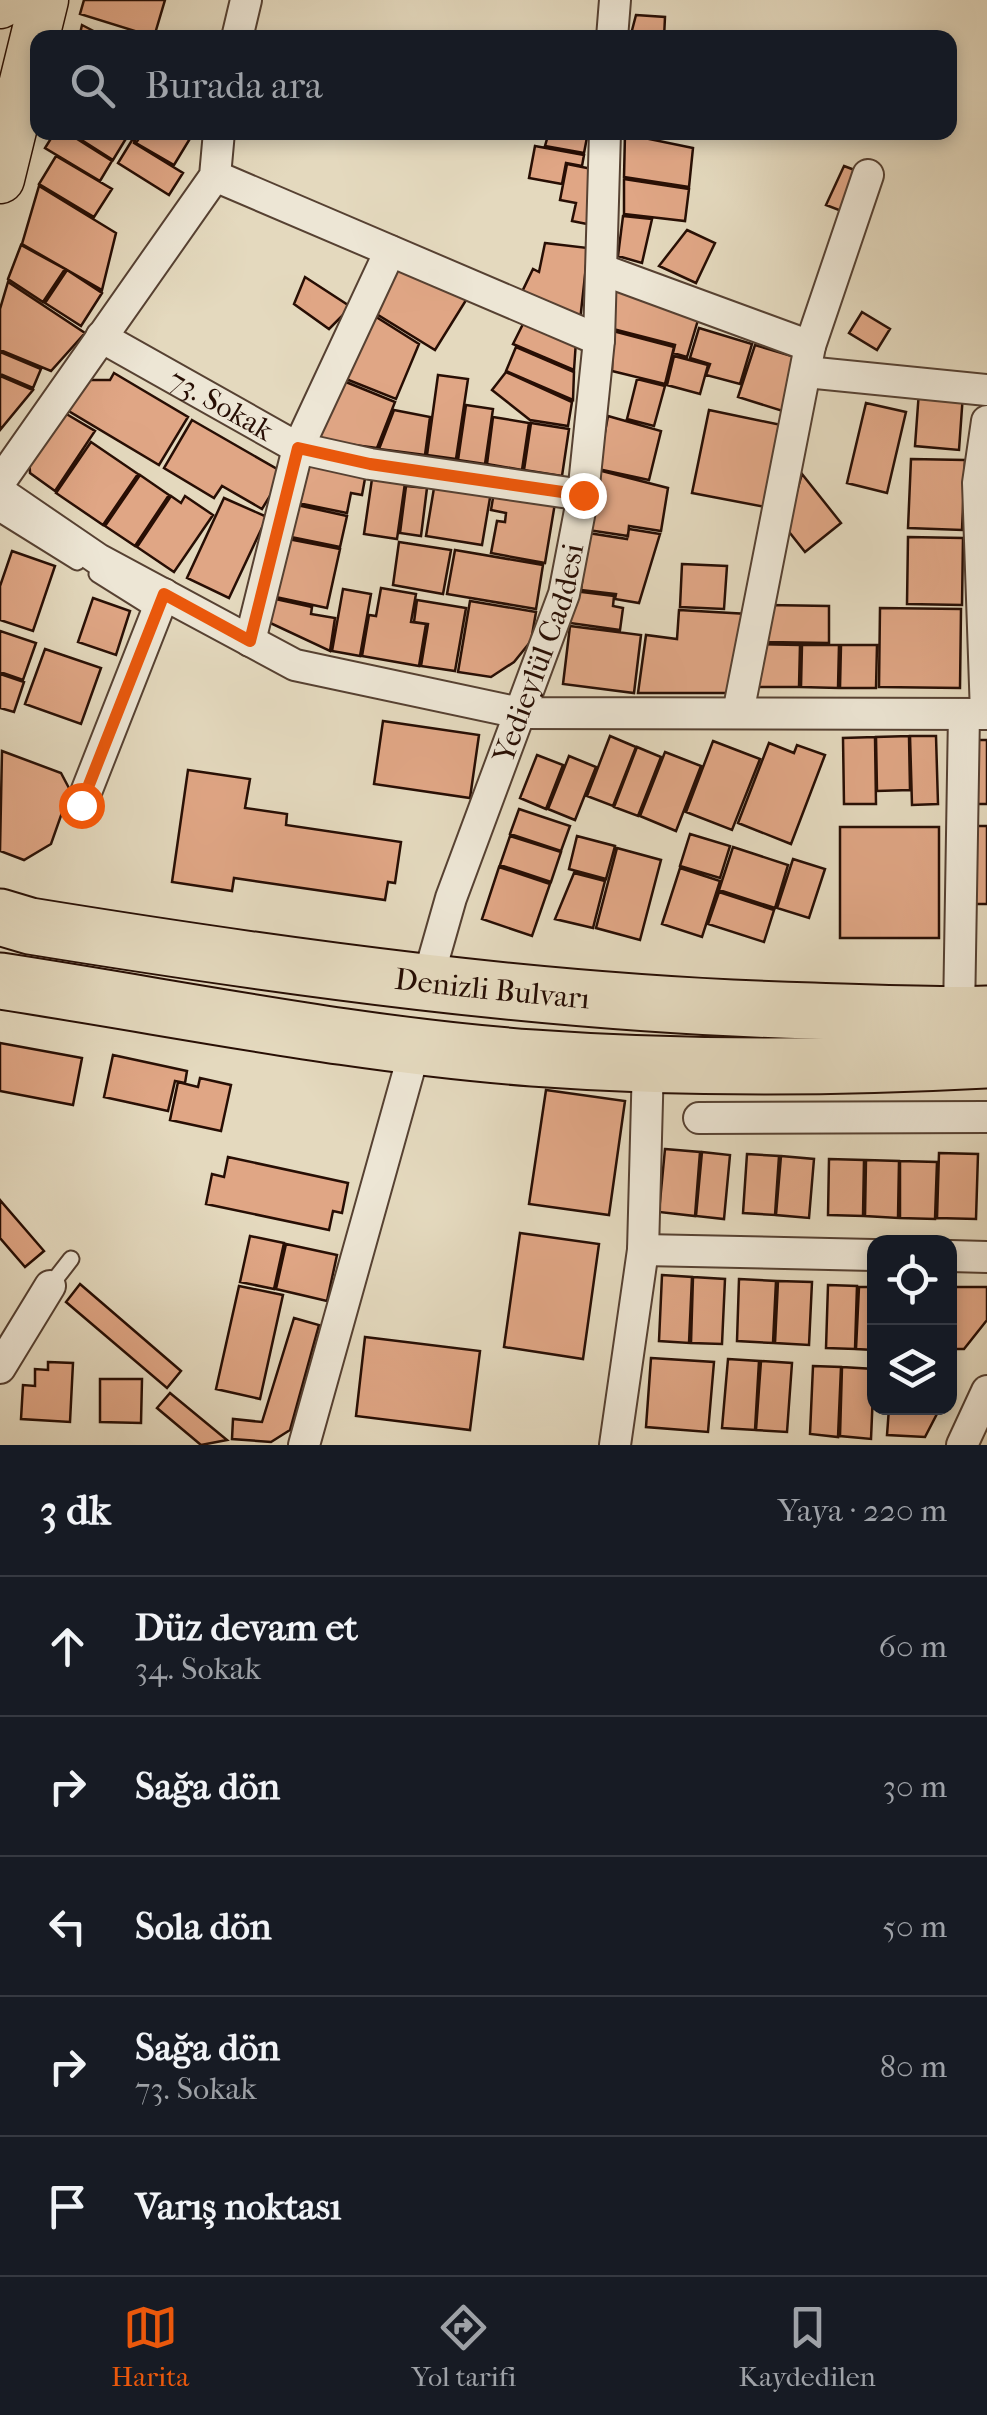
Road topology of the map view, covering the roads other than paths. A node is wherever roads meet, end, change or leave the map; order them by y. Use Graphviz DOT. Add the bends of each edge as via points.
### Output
graph roads {
  1 [pos="44,0"];
  2 [pos="246,0"];
  3 [pos="615,0"];
  4 [pos="37,30"];
  5 [pos="239,30"];
  6 [pos="613,30"];
  7 [pos="30,57"];
  8 [pos="218,140"];
  9 [pos="605,140"];
  10 [pos="868,175"];
  11 [pos="214,176"];
  12 [pos="0,180"];
  13 [pos="390,250"];
  14 [pos="602,270"];
  15 [pos="101,337"];
  16 [pos="599,340"];
  17 [pos="808,359"];
  18 [pos="987,390"];
  19 [pos="987,421"];
  20 [pos="298,448"];
  21 [pos="0,482"];
  22 [pos="0,492"];
  23 [pos="583,495"];
  24 [pos="0,514"];
  25 [pos="160,603"];
  26 [pos="250,641"];
  27 [pos="520,713"];
  28 [pos="738,714"];
  29 [pos="979,714"];
  30 [pos="81,805"];
  31 [pos="0,917"];
  32 [pos="973,950"];
  33 [pos="0,981"];
  34 [pos="427,982"];
  35 [pos="978,1030"];
  36 [pos="416,1045"];
  37 [pos="648,1063"];
  38 [pos="987,1117"];
  39 [pos="699,1118"];
  40 [pos="642,1250"];
  41 [pos="867,1255"];
  42 [pos="957,1256"];
  43 [pos="987,1257"];
  44 [pos="72,1259"];
  45 [pos="50,1286"];
  46 [pos="0,1368"];
  47 [pos="987,1391"];
  48 [pos="304,1445"];
  49 [pos="615,1445"];
  50 [pos="962,1445"];
  1 -- 4 [label="main road"];
  2 -- 5 [label="street"];
  3 -- 6 [label="street"];
  7 -- 12 [label="main road"];
  8 -- 11 [label="street"];
  9 -- 14 [label="street, Yedieylül Caddesi"];
  10 -- 17 [label="street"];
  11 -- 13 [label="street"];
  11 -- 15 [label="street"];
  13 -- 16 [label="street"];
  13 -- 20 [label="street"];
  14 -- 16 [label="street, Yedieylül Caddesi"];
  14 -- 17 [label="street"];
  15 -- 20 [label="street, 73. Sokak"];
  15 -- 21 [label="street"];
  16 -- 23 [label="street, Yedieylül Caddesi"];
  17 -- 18 [label="street"];
  17 -- 28 [label="street"];
  19 -- 29 [label="street" via="978,483"];
  20 -- 23 [label="street, 73. Sokak"];
  20 -- 26 [label="street"];
  22 -- 25 [label="street"];
  23 -- 27 [label="street, Yedieylül Caddesi" via="564,594"];
  24 -- 25 [label="lane"];
  25 -- 26 [label="street"];
  25 -- 30 [label="street"];
  26 -- 27 [label="street" via="296,666"];
  27 -- 28 [label="street"];
  27 -- 34 [label="street, Yedieylül Caddesi"];
  28 -- 29 [label="street"];
  29 -- 32 [label="street"];
  31 -- 34 [label="highway, Denizli Bulvarı" via="236,959"];
  32 -- 35 [label="street"];
  33 -- 36 [label="highway, Denizli Bulvarı"];
  34 -- 35 [label="highway, Denizli Bulvarı"];
  35 -- 37 [label="highway, Denizli Bulvarı" via="860,1066"];
  36 -- 37 [label="highway, Denizli Bulvarı"];
  36 -- 48 [label="street"];
  37 -- 40 [label="street"];
  38 -- 39 [label="street"];
  40 -- 41 [label="street"];
  40 -- 49 [label="street"];
  42 -- 43 [label="street"];
  44 -- 45 [label="lane"];
  45 -- 46 [label="street"];
  47 -- 50 [label="street"];
}
